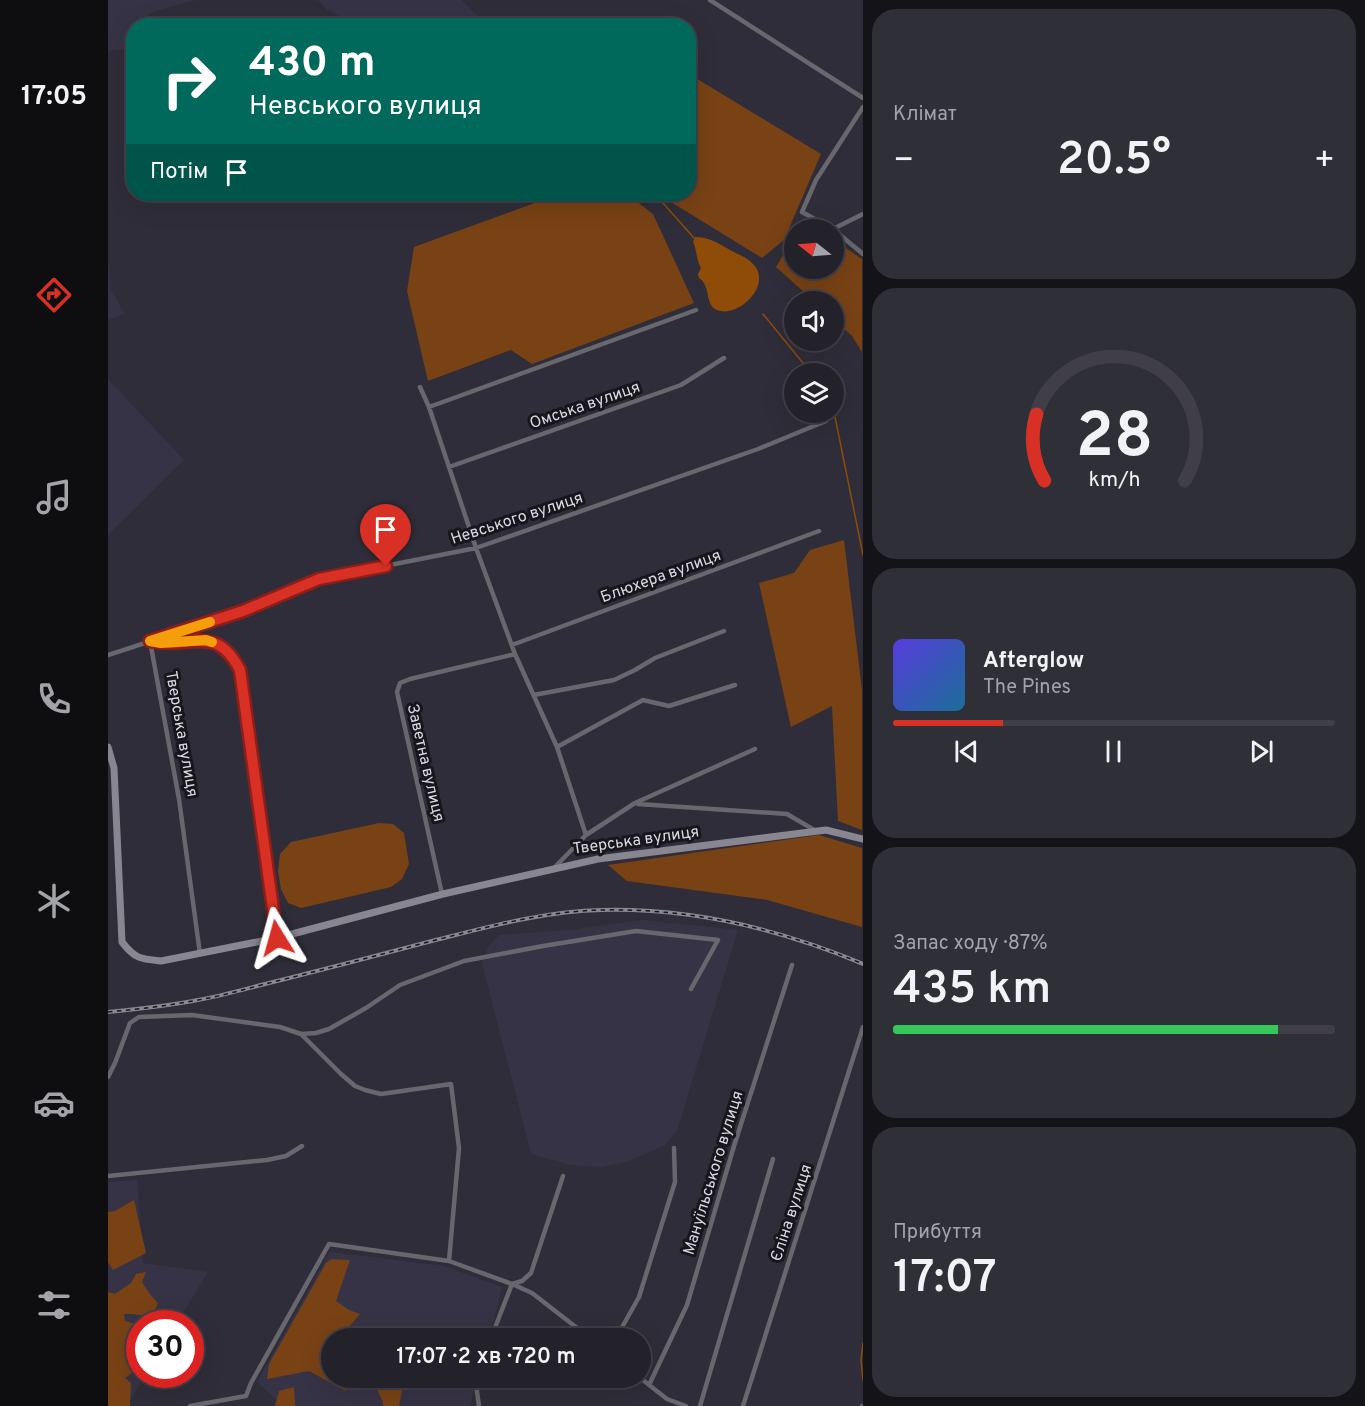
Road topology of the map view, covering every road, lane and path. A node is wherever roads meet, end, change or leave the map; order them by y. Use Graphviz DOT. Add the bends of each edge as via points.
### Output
graph roads {
  1 [pos="710,0"];
  2 [pos="862,98"];
  3 [pos="862,107"];
  4 [pos="862,214"];
  5 [pos="814,219"];
  6 [pos="844,224"];
  7 [pos="844,239"];
  8 [pos="862,254"];
  9 [pos="696,310"];
  10 [pos="724,358"];
  11 [pos="420,387"];
  12 [pos="429,408"];
  13 [pos="821,423"];
  14 [pos="449,467"];
  15 [pos="819,531"];
  16 [pos="476,548"];
  17 [pos="724,630"];
  18 [pos="150,641"];
  19 [pos="512,645"];
  20 [pos="515,654"];
  21 [pos="108,655"];
  22 [pos="735,685"];
  23 [pos="534,695"];
  24 [pos="108,747"];
  25 [pos="557,747"];
  26 [pos="755,749"];
  27 [pos="635,803"];
  28 [pos="816,831"];
  29 [pos="586,835"];
  30 [pos="862,839"];
  31 [pos="554,868"];
  32 [pos="442,894"];
  33 [pos="277,938"];
  34 [pos="201,954"];
  35 [pos="792,965"];
  36 [pos="691,989"];
  37 [pos="862,1027"];
  38 [pos="301,1035"];
  39 [pos="108,1077"];
  40 [pos="302,1146"];
  41 [pos="674,1148"];
  42 [pos="773,1159"];
  43 [pos="108,1176"];
  44 [pos="563,1176"];
  45 [pos="449,1261"];
  46 [pos="512,1284"];
  47 [pos="495,1328"];
  48 [pos="577,1328"];
  49 [pos="622,1328"];
  50 [pos="651,1381"];
  51 [pos="651,1386"];
  52 [pos="477,1388"];
  53 [pos="215,1404"];
  54 [pos="190,1406"];
  55 [pos="479,1406"];
  56 [pos="686,1406"];
  57 [pos="700,1406"];
  58 [pos="742,1406"];
  1 -- 2 [label="street"];
  3 -- 5 [label="street" via="816,180 802,212"];
  4 -- 6 [label="street"];
  7 -- 8 [label="street"];
  9 -- 12 [label="street"];
  10 -- 14 [label="street, Омська вулиця" via="681,386"];
  11 -- 12 [label="street"];
  12 -- 14 [label="street"];
  13 -- 16 [label="street, Невського вулиця"];
  14 -- 16 [label="street"];
  15 -- 19 [label="street, Блюхера вулиця"];
  16 -- 18 [label="street, Невського вулиця" via="319,579 243,611"];
  16 -- 19 [label="street"];
  17 -- 23 [label="street" via="655,658 614,680"];
  18 -- 21 [label="street, Невського вулиця"];
  18 -- 33 [label="street" via="206,640 228,651 240,670"];
  18 -- 34 [label="street, Тверська вулиця" via="179,799"];
  19 -- 20 [label="street"];
  20 -- 23 [label="street"];
  20 -- 32 [label="street, Заветна вулиця" via="410,679 400,683 397,692"];
  22 -- 25 [label="street" via="669,706 643,700"];
  23 -- 25 [label="street"];
  24 -- 34 [label="main road, Тверська вулиця" via="114,768 122,942 130,953 144,959 161,961"];
  25 -- 29 [label="street"];
  26 -- 27 [label="street"];
  27 -- 28 [label="street" via="787,814"];
  27 -- 29 [label="street"];
  28 -- 30 [label="main road, Тверська вулиця"];
  28 -- 31 [label="main road, Тверська вулиця"];
  29 -- 31 [label="street"];
  31 -- 32 [label="main road, Тверська вулиця"];
  32 -- 33 [label="main road, Тверська вулиця"];
  33 -- 34 [label="main road, Тверська вулиця"];
  35 -- 50 [label="street, Мануїльського вулиця" via="687,1305"];
  36 -- 38 [label="street" via="718,940 636,931 464,962 400,985 329,1029"];
  37 -- 58 [label="street, Єліна вулиця"];
  38 -- 39 [label="street" via="280,1027 192,1016 139,1017 130,1023"];
  38 -- 45 [label="street" via="341,1074 364,1090 381,1094 451,1084 459,1148"];
  40 -- 43 [label="street" via="286,1156 267,1160"];
  41 -- 49 [label="street, Мануїльського вулиця" via="675,1182 639,1297"];
  42 -- 57 [label="street"];
  44 -- 46 [label="street" via="531,1273"];
  45 -- 46 [label="street"];
  45 -- 53 [label="street" via="329,1244 246,1396"];
  46 -- 47 [label="street"];
  46 -- 48 [label="street" via="532,1293"];
  51 -- 56 [label="street"];
  52 -- 55 [label="street"];
  53 -- 54 [label="street"];
}
